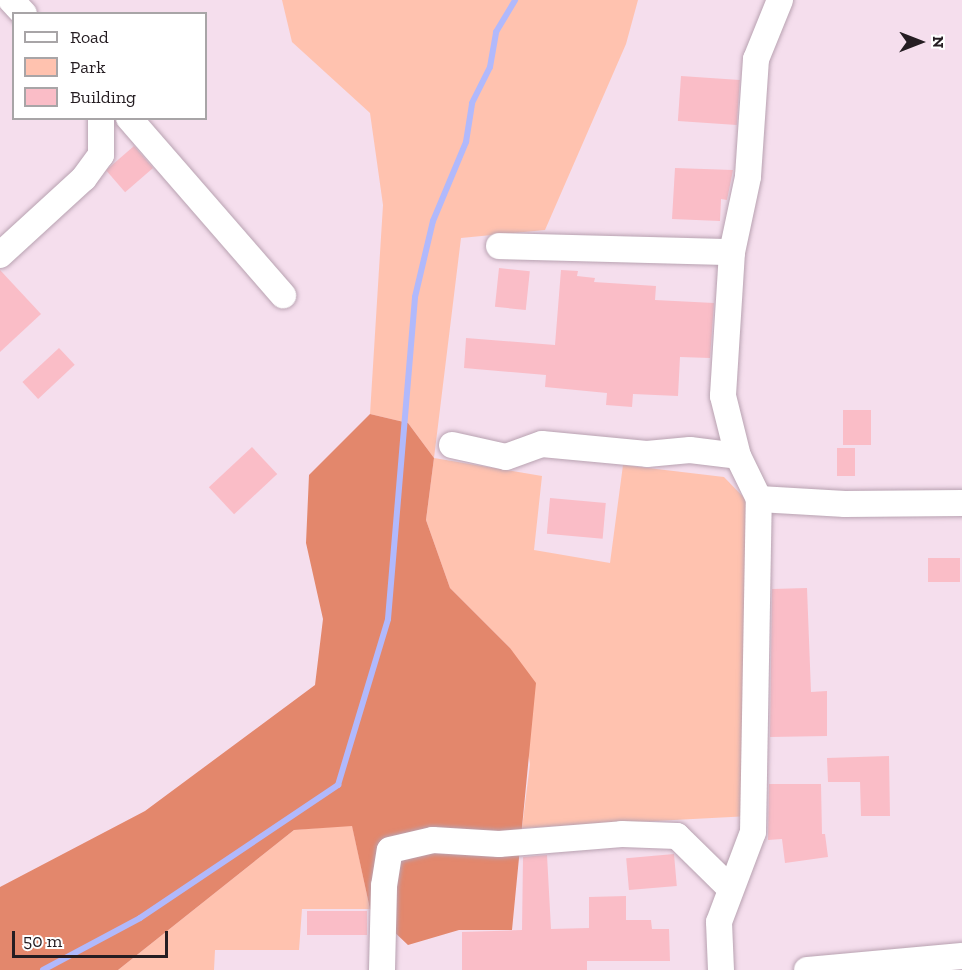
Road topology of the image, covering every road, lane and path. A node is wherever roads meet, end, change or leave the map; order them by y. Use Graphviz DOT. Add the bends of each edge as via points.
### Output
graph roads {
  1 [pos="11,0"];
  2 [pos="780,0"];
  3 [pos="22,12"];
  4 [pos="101,120"];
  5 [pos="131,120"];
  6 [pos="499,246"];
  7 [pos="732,252"];
  8 [pos="0,255"];
  9 [pos="283,295"];
  10 [pos="452,445"];
  11 [pos="738,456"];
  12 [pos="759,499"];
  13 [pos="962,503"];
  14 [pos="730,888"];
  15 [pos="962,956"];
  16 [pos="382,970"];
  17 [pos="722,970"];
  18 [pos="807,970"];
  1 -- 3 [label="street"];
  2 -- 7 [label="street" via="756,59 748,177"];
  4 -- 8 [label="street" via="101,154 90,170"];
  5 -- 9 [label="street"];
  6 -- 7 [label="street"];
  7 -- 11 [label="street" via="723,396"];
  10 -- 11 [label="street" via="506,457 542,444 647,454 690,450"];
  11 -- 12 [label="street"];
  12 -- 13 [label="street" via="845,504"];
  12 -- 14 [label="street" via="753,832"];
  14 -- 16 [label="street" via="677,836 622,834 499,844 433,840 390,850 384,886"];
  14 -- 17 [label="street" via="719,922"];
  15 -- 18 [label="street"];
}
